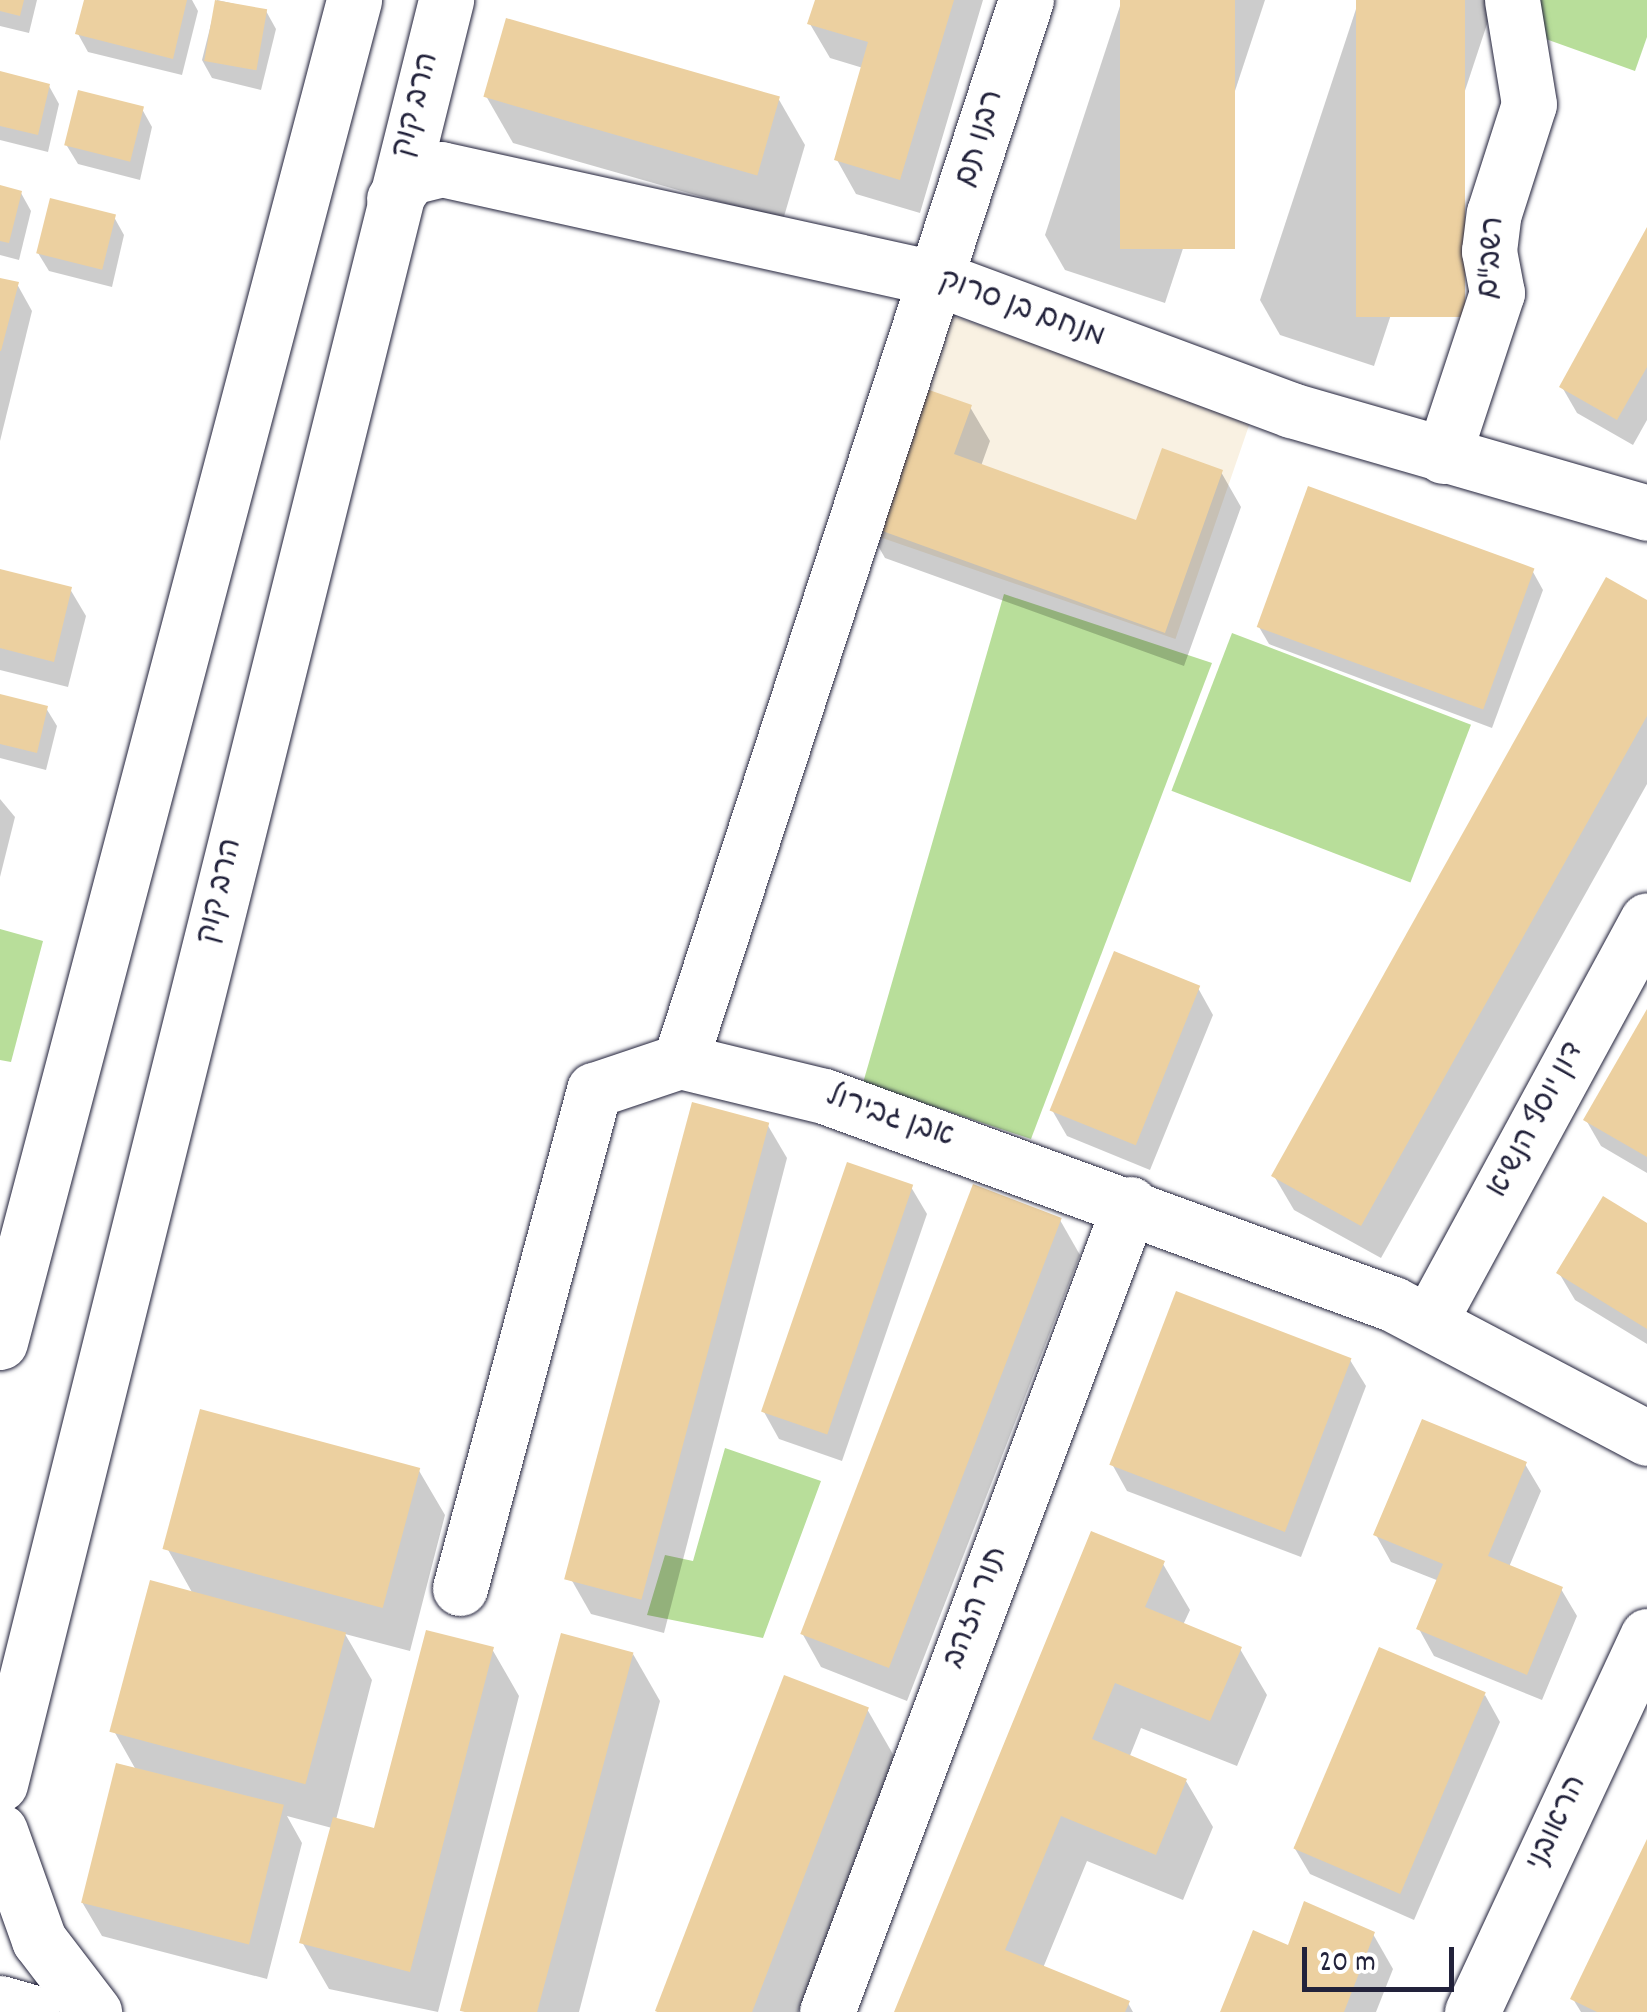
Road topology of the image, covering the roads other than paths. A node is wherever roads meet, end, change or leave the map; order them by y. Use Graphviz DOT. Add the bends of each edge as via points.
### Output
graph roads {
  1 [pos="354,0"];
  2 [pos="446,0"];
  3 [pos="1026,0"];
  4 [pos="1512,0"];
  5 [pos="394,199"];
  6 [pos="938,279"];
  7 [pos="1443,456"];
  8 [pos="1647,512"];
  9 [pos="1647,920"];
  10 [pos="680,1061"];
  11 [pos="1130,1204"];
  12 [pos="1430,1322"];
  13 [pos="0,1342"];
  14 [pos="1647,1438"];
  15 [pos="460,1588"];
  16 [pos="1647,1636"];
  17 [pos="0,1784"];
  18 [pos="0,1831"];
  19 [pos="0,2003"];
  20 [pos="32,2012"];
  21 [pos="94,2012"];
  22 [pos="827,2012"];
  23 [pos="1472,2012"];
  1 -- 13 [label="street"];
  2 -- 5 [label="street, הרב קוק"];
  3 -- 6 [label="street, רבנו תם"];
  4 -- 7 [label="street, רשב\"ם" via="1529,104 1494,213 1489,252 1497,293"];
  5 -- 6 [label="street, מנחם בן סרוק" via="418,172 441,169"];
  5 -- 17 [label="street, הרב קוק"];
  6 -- 7 [label="street, מנחם בן סרוק" via="1291,410"];
  6 -- 10 [label="street, רבנו תם"];
  7 -- 8 [label="street, מנחם בן סרוק"];
  9 -- 12 [label="street, דון יוסף הנשיא"];
  10 -- 11 [label="street, אבן גבירול" via="824,1096"];
  10 -- 15 [label="street" via="594,1090"];
  11 -- 12 [label="street, אבן גבירול"];
  11 -- 22 [label="street, תור הזהב"];
  12 -- 14 [label="street, אבן גבירול"];
  16 -- 23 [label="street, הראובני"];
  18 -- 21 [label="street" via="39,1940"];
  19 -- 20 [label="street"];
}
